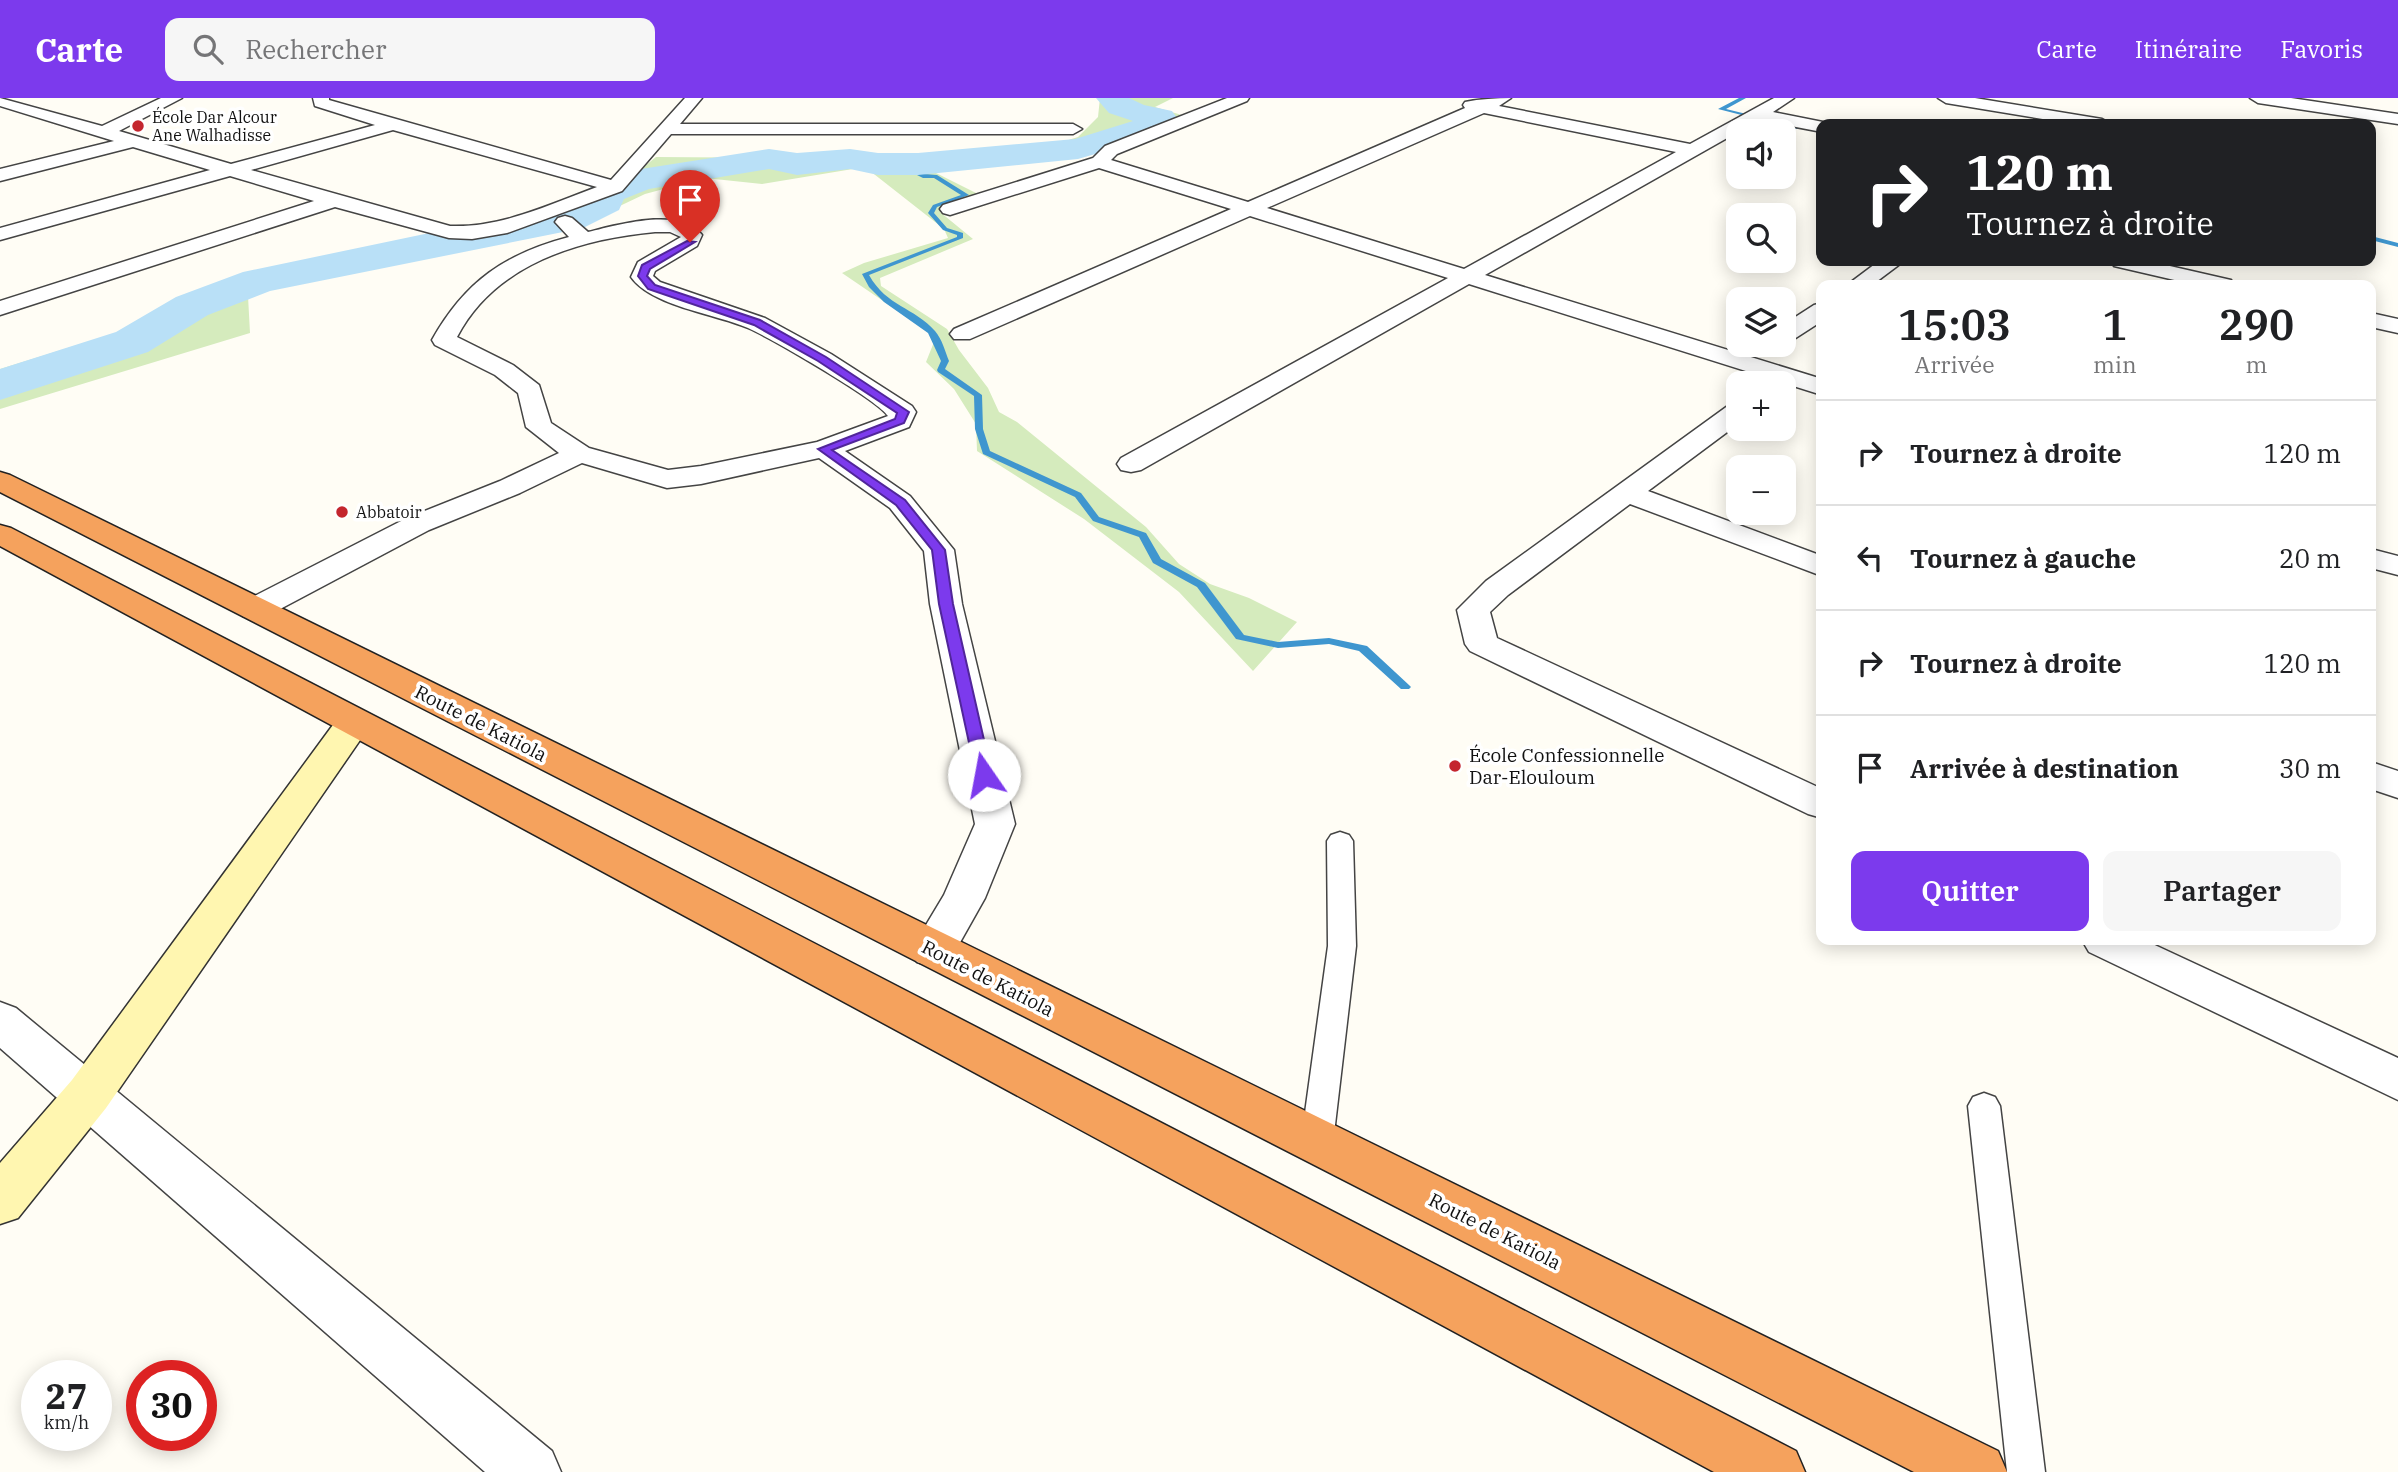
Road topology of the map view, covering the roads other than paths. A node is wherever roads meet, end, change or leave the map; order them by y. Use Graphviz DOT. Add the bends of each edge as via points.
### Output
graph roads {
  1 [pos="174,98"];
  2 [pos="321,98"];
  3 [pos="694,98"];
  4 [pos="1241,98"];
  5 [pos="1503,98"];
  6 [pos="1786,98"];
  7 [pos="1946,98"];
  8 [pos="2267,99"];
  9 [pos="1450,100"];
  10 [pos="9,101"];
  11 [pos="1482,107"];
  12 [pos="1756,114"];
  13 [pos="41,116"];
  14 [pos="2260,116"];
  15 [pos="2072,119"];
  16 [pos="2398,120"];
  17 [pos="14,122"];
  18 [pos="393,125"];
  19 [pos="1816,126"];
  20 [pos="667,129"];
  21 [pos="1073,129"];
  22 [pos="103,132"];
  23 [pos="131,142"];
  24 [pos="1692,150"];
  25 [pos="638,159"];
  26 [pos="1098,162"];
  27 [pos="230,170"];
  28 [pos="564,170"];
  29 [pos="0,175"];
  30 [pos="615,187"];
  31 [pos="334,201"];
  32 [pos="950,209"];
  33 [pos="1248,209"];
  34 [pos="568,225"];
  35 [pos="0,234"];
  36 [pos="1886,266"];
  37 [pos="2142,266"];
  38 [pos="1466,276"];
  39 [pos="1865,280"];
  40 [pos="2197,280"];
  41 [pos="0,308"];
  42 [pos="1816,314"];
  43 [pos="2376,321"];
  44 [pos="2398,326"];
  45 [pos="1796,327"];
  46 [pos="962,334"];
  47 [pos="1753,357"];
  48 [pos="1744,363"];
  49 [pos="1762,371"];
  50 [pos="1796,382"];
  51 [pos="1816,386"];
  52 [pos="1726,420"];
  53 [pos="824,449"];
  54 [pos="579,454"];
  55 [pos="1131,464"];
  56 [pos="0,481"];
  57 [pos="1626,493"];
  58 [pos="0,534"];
  59 [pos="2376,559"];
  60 [pos="1816,565"];
  61 [pos="2398,566"];
  62 [pos="255,609"];
  63 [pos="354,722"];
  64 [pos="2376,777"];
  65 [pos="2398,785"];
  66 [pos="1816,803"];
  67 [pos="1340,841"];
  68 [pos="2114,945"];
  69 [pos="933,950"];
  70 [pos="0,1021"];
  71 [pos="2398,1080"];
  72 [pos="89,1094"];
  73 [pos="1984,1106"];
  74 [pos="1317,1142"];
  75 [pos="0,1201"];
  76 [pos="531,1472"];
  77 [pos="1775,1472"];
  78 [pos="1977,1472"];
  79 [pos="2026,1472"];
  1 -- 22 [label="street"];
  2 -- 18 [label="street" via="321,103"];
  3 -- 20 [label="street"];
  4 -- 26 [label="street" via="1111,150"];
  5 -- 11 [label="street"];
  6 -- 12 [label="street"];
  7 -- 15 [label="street"];
  8 -- 14 [label="street"];
  8 -- 16 [label="street"];
  9 -- 11 [label="street"];
  10 -- 13 [label="street"];
  11 -- 24 [label="street"];
  11 -- 33 [label="street"];
  12 -- 19 [label="street"];
  12 -- 24 [label="street"];
  13 -- 17 [label="street"];
  13 -- 22 [label="street"];
  18 -- 27 [label="street"];
  18 -- 28 [label="street"];
  20 -- 21 [label="street"];
  20 -- 25 [label="street"];
  22 -- 23 [label="street"];
  23 -- 27 [label="street"];
  23 -- 29 [label="street"];
  24 -- 38 [label="street"];
  25 -- 28 [label="street"];
  25 -- 30 [label="street"];
  26 -- 32 [label="street"];
  26 -- 33 [label="street"];
  27 -- 31 [label="street"];
  27 -- 35 [label="street"];
  28 -- 30 [label="street"];
  30 -- 34 [label="street"];
  31 -- 34 [label="street" via="449,232"];
  31 -- 41 [label="street"];
  33 -- 38 [label="street"];
  33 -- 46 [label="street"];
  34 -- 53 [label="street" via="684,228 692,235 690,242 646,267 642,276 652,287 757,323 903,412 900,421"];
  34 -- 54 [label="street" via="545,251 507,268 452,323 444,340 504,370 530,390 539,428"];
  36 -- 39 [label="street"];
  37 -- 40 [label="street"];
  38 -- 48 [label="street"];
  38 -- 55 [label="street"];
  42 -- 45 [label="street"];
  43 -- 44 [label="street"];
  47 -- 48 [label="street"];
  48 -- 49 [label="street"];
  50 -- 51 [label="street"];
  52 -- 57 [label="street"];
  53 -- 54 [label="street" via="667,479"];
  53 -- 69 [label="street" via="900,502 939,550 946,604 995,824 964,898"];
  54 -- 62 [label="street" via="418,524"];
  56 -- 62 [label="highway, Route de Katiola"];
  57 -- 60 [label="street"];
  57 -- 66 [label="street" via="1474,610 1482,644"];
  58 -- 63 [label="highway"];
  59 -- 61 [label="street"];
  62 -- 69 [label="highway, Route de Katiola"];
  63 -- 72 [label="street"];
  63 -- 77 [label="highway"];
  64 -- 65 [label="street"];
  67 -- 74 [label="lane" via="1342,946"];
  68 -- 71 [label="street"];
  69 -- 74 [label="highway, Route de Katiola"];
  70 -- 72 [label="street"];
  72 -- 75 [label="street"];
  72 -- 76 [label="street"];
  73 -- 79 [label="lane"];
  74 -- 78 [label="highway, Route de Katiola"];
}
